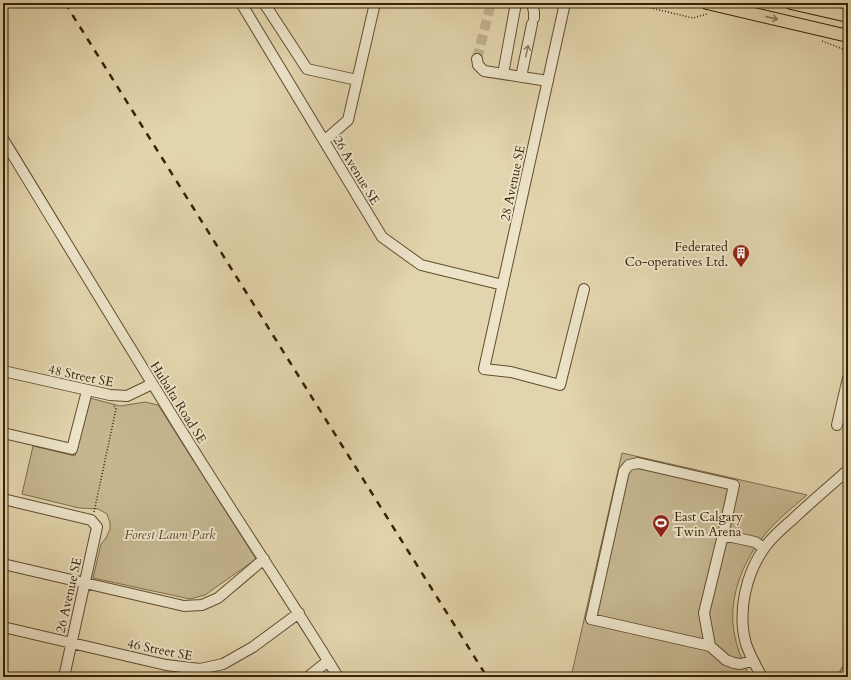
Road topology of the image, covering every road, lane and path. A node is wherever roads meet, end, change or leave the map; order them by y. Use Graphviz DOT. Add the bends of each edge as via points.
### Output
graph roads {
  1 [pos="241,3"];
  2 [pos="264,3"];
  3 [pos="375,3"];
  4 [pos="516,3"];
  5 [pos="532,3"];
  6 [pos="565,3"];
  7 [pos="630,3"];
  8 [pos="791,3"];
  9 [pos="708,8"];
  10 [pos="848,16"];
  11 [pos="848,37"];
  12 [pos="819,40"];
  13 [pos="848,51"];
  14 [pos="477,59"];
  15 [pos="503,74"];
  16 [pos="521,77"];
  17 [pos="357,80"];
  18 [pos="548,81"];
  19 [pos="3,139"];
  20 [pos="324,141"];
  21 [pos="503,285"];
  22 [pos="584,289"];
  23 [pos="3,371"];
  24 [pos="848,378"];
  25 [pos="152,384"];
  26 [pos="87,391"];
  27 [pos="110,395"];
  28 [pos="837,425"];
  29 [pos="3,433"];
  30 [pos="848,470"];
  31 [pos="3,499"];
  32 [pos="92,520"];
  33 [pos="723,535"];
  34 [pos="764,548"];
  35 [pos="264,559"];
  36 [pos="3,564"];
  37 [pos="84,583"];
  38 [pos="299,613"];
  39 [pos="3,628"];
  40 [pos="71,643"];
  41 [pos="710,646"];
  42 [pos="328,661"];
  43 [pos="753,661"];
  44 [pos="848,669"];
  45 [pos="64,677"];
  46 [pos="308,677"];
  47 [pos="338,677"];
  48 [pos="762,677"];
  49 [pos="843,677"];
  1 -- 20 [label="street, 26 Avenue SE"];
  2 -- 17 [label="street" via="307,69"];
  3 -- 17 [label="street"];
  4 -- 15 [label="street"];
  16 -- 5 [label="street, one-way" via="533,21"];
  6 -- 18 [label="street, 28 Avenue SE"];
  7 -- 9 [label="path" via="693,18"];
  8 -- 10 [label="main road"];
  9 -- 11 [label="main road, one-way"];
  12 -- 13 [label="path"];
  14 -- 15 [label="street" via="478,65 484,71"];
  15 -- 16 [label="street"];
  16 -- 18 [label="street"];
  17 -- 20 [label="street" via="348,120"];
  18 -- 21 [label="street, 28 Avenue SE"];
  19 -- 25 [label="street, Hubalta Road SE"];
  20 -- 21 [label="street, 26 Avenue SE" via="382,237 421,265"];
  21 -- 22 [label="street, 28 Avenue SE" via="484,369 511,372 560,385"];
  23 -- 26 [label="street, 48 Street SE"];
  24 -- 28 [label="street"];
  25 -- 27 [label="street, 48 Street SE" via="127,396"];
  25 -- 35 [label="street, Hubalta Road SE"];
  26 -- 27 [label="street, 48 Street SE"];
  26 -- 29 [label="street" via="72,449"];
  27 -- 32 [label="path" via="116,409"];
  30 -- 34 [label="street" via="775,535"];
  31 -- 32 [label="street"];
  32 -- 37 [label="street, 26 Avenue SE" via="97,527"];
  33 -- 34 [label="street" via="755,542"];
  33 -- 41 [label="street" via="704,613"];
  33 -- 41 [label="street" via="734,485 638,463 629,465 624,471 591,618"];
  34 -- 43 [label="street" via="746,587 743,608 746,643"];
  35 -- 37 [label="street" via="218,598 202,605 184,606"];
  35 -- 38 [label="street, Hubalta Road SE"];
  36 -- 37 [label="street"];
  37 -- 40 [label="street, 26 Avenue SE"];
  38 -- 40 [label="street, 46 Street SE" via="253,648 223,664 200,669 166,665"];
  38 -- 42 [label="street, Hubalta Road SE"];
  39 -- 40 [label="street, 46 Street SE"];
  40 -- 45 [label="street, 26 Avenue SE"];
  41 -- 43 [label="street" via="726,660 734,663"];
  42 -- 46 [label="street"];
  42 -- 47 [label="street, Hubalta Road SE"];
  43 -- 48 [label="street"];
  44 -- 49 [label="street"];
}
